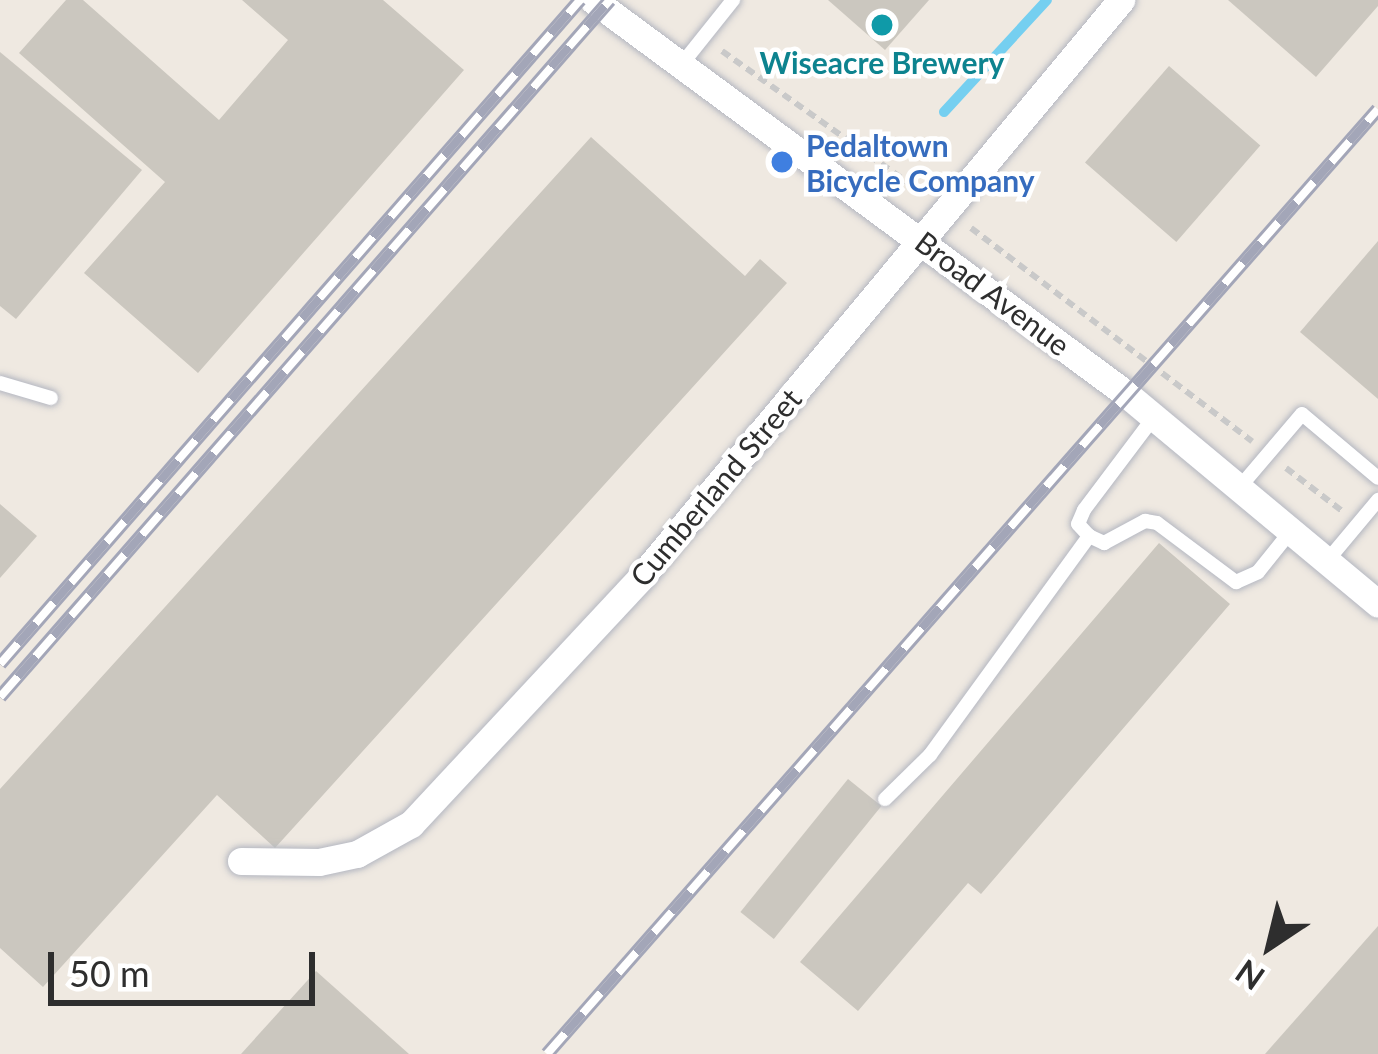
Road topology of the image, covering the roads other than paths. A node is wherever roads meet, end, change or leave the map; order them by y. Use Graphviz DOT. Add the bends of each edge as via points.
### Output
graph roads {
  1 [pos="593,0"];
  2 [pos="733,0"];
  3 [pos="1121,0"];
  4 [pos="682,64"];
  5 [pos="922,239"];
  6 [pos="0,383"];
  7 [pos="51,398"];
  8 [pos="1154,417"];
  9 [pos="1378,478"];
  10 [pos="1239,488"];
  11 [pos="1378,500"];
  12 [pos="1291,531"];
  13 [pos="1089,536"];
  14 [pos="1327,561"];
  15 [pos="1378,604"];
  16 [pos="884,799"];
  17 [pos="241,861"];
  1 -- 4 [label="street, Broad Avenue"];
  2 -- 4 [label="lane"];
  3 -- 5 [label="street, Cumberland Street"];
  4 -- 5 [label="street, Broad Avenue"];
  5 -- 8 [label="street, Broad Avenue"];
  5 -- 17 [label="street, Cumberland Street" via="641,577 411,824 357,854"];
  6 -- 7 [label="lane"];
  8 -- 10 [label="street, Broad Avenue"];
  8 -- 13 [label="lane" via="1084,510 1078,524"];
  9 -- 10 [label="lane" via="1302,414"];
  10 -- 12 [label="street, Broad Avenue"];
  11 -- 14 [label="lane"];
  12 -- 13 [label="lane" via="1258,572 1236,582 1157,524 1145,521 1112,541"];
  12 -- 14 [label="street, Broad Avenue"];
  13 -- 16 [label="lane" via="930,755"];
  14 -- 15 [label="street, Broad Avenue"];
}
